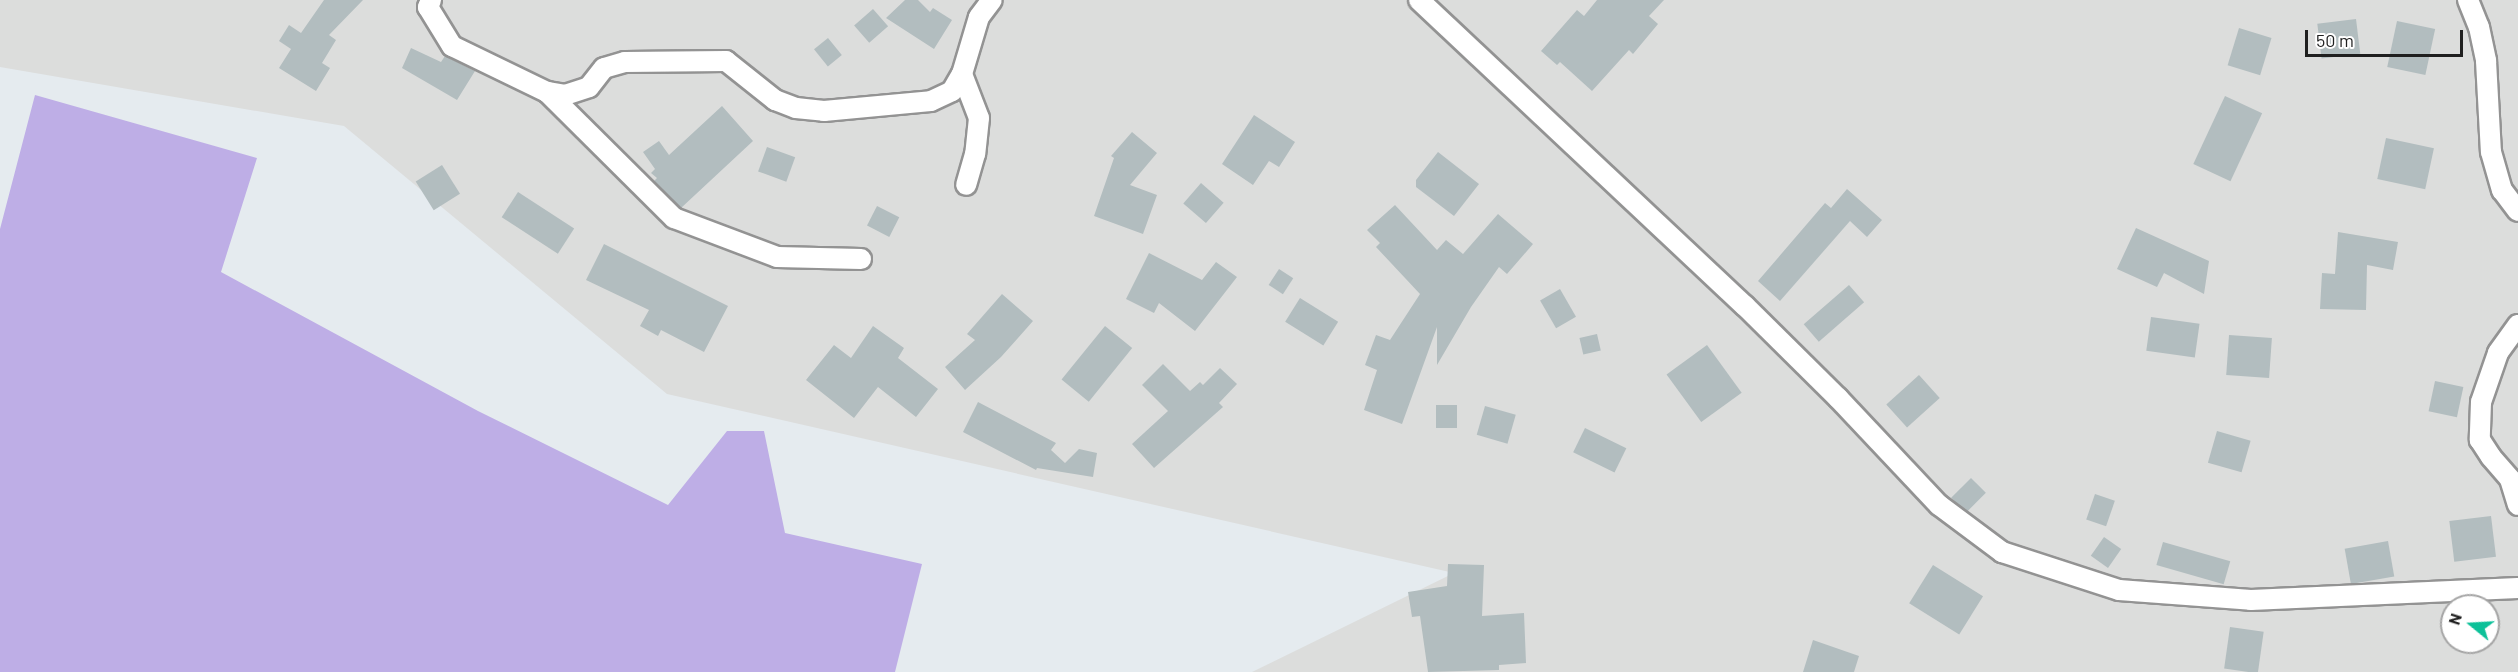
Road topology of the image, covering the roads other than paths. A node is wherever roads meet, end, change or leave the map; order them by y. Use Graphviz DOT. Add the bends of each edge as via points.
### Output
graph roads {
  1 [pos="431,0"];
  2 [pos="992,0"];
  3 [pos="1419,0"];
  4 [pos="2468,0"];
  5 [pos="962,74"];
  6 [pos="547,92"];
  7 [pos="966,185"];
  8 [pos="2518,211"];
  9 [pos="861,259"];
  10 [pos="2518,325"];
  11 [pos="2518,505"];
  12 [pos="2518,588"];
  1 -- 6 [label="street" via="428,7 452,46"];
  2 -- 5 [label="street" via="980,17"];
  3 -- 12 [label="street" via="1753,315 1939,505 2002,552 2119,590 2251,600"];
  4 -- 8 [label="street" via="2486,61 2491,152 2502,190"];
  5 -- 6 [label="street" via="952,91 932,101 824,111 796,108 775,100 726,61 625,62 604,68 589,87 565,95"];
  5 -- 7 [label="street" via="980,118"];
  6 -- 9 [label="street" via="674,218 777,257"];
  10 -- 11 [label="street" via="2498,353 2481,402 2480,440 2510,479"];
}
